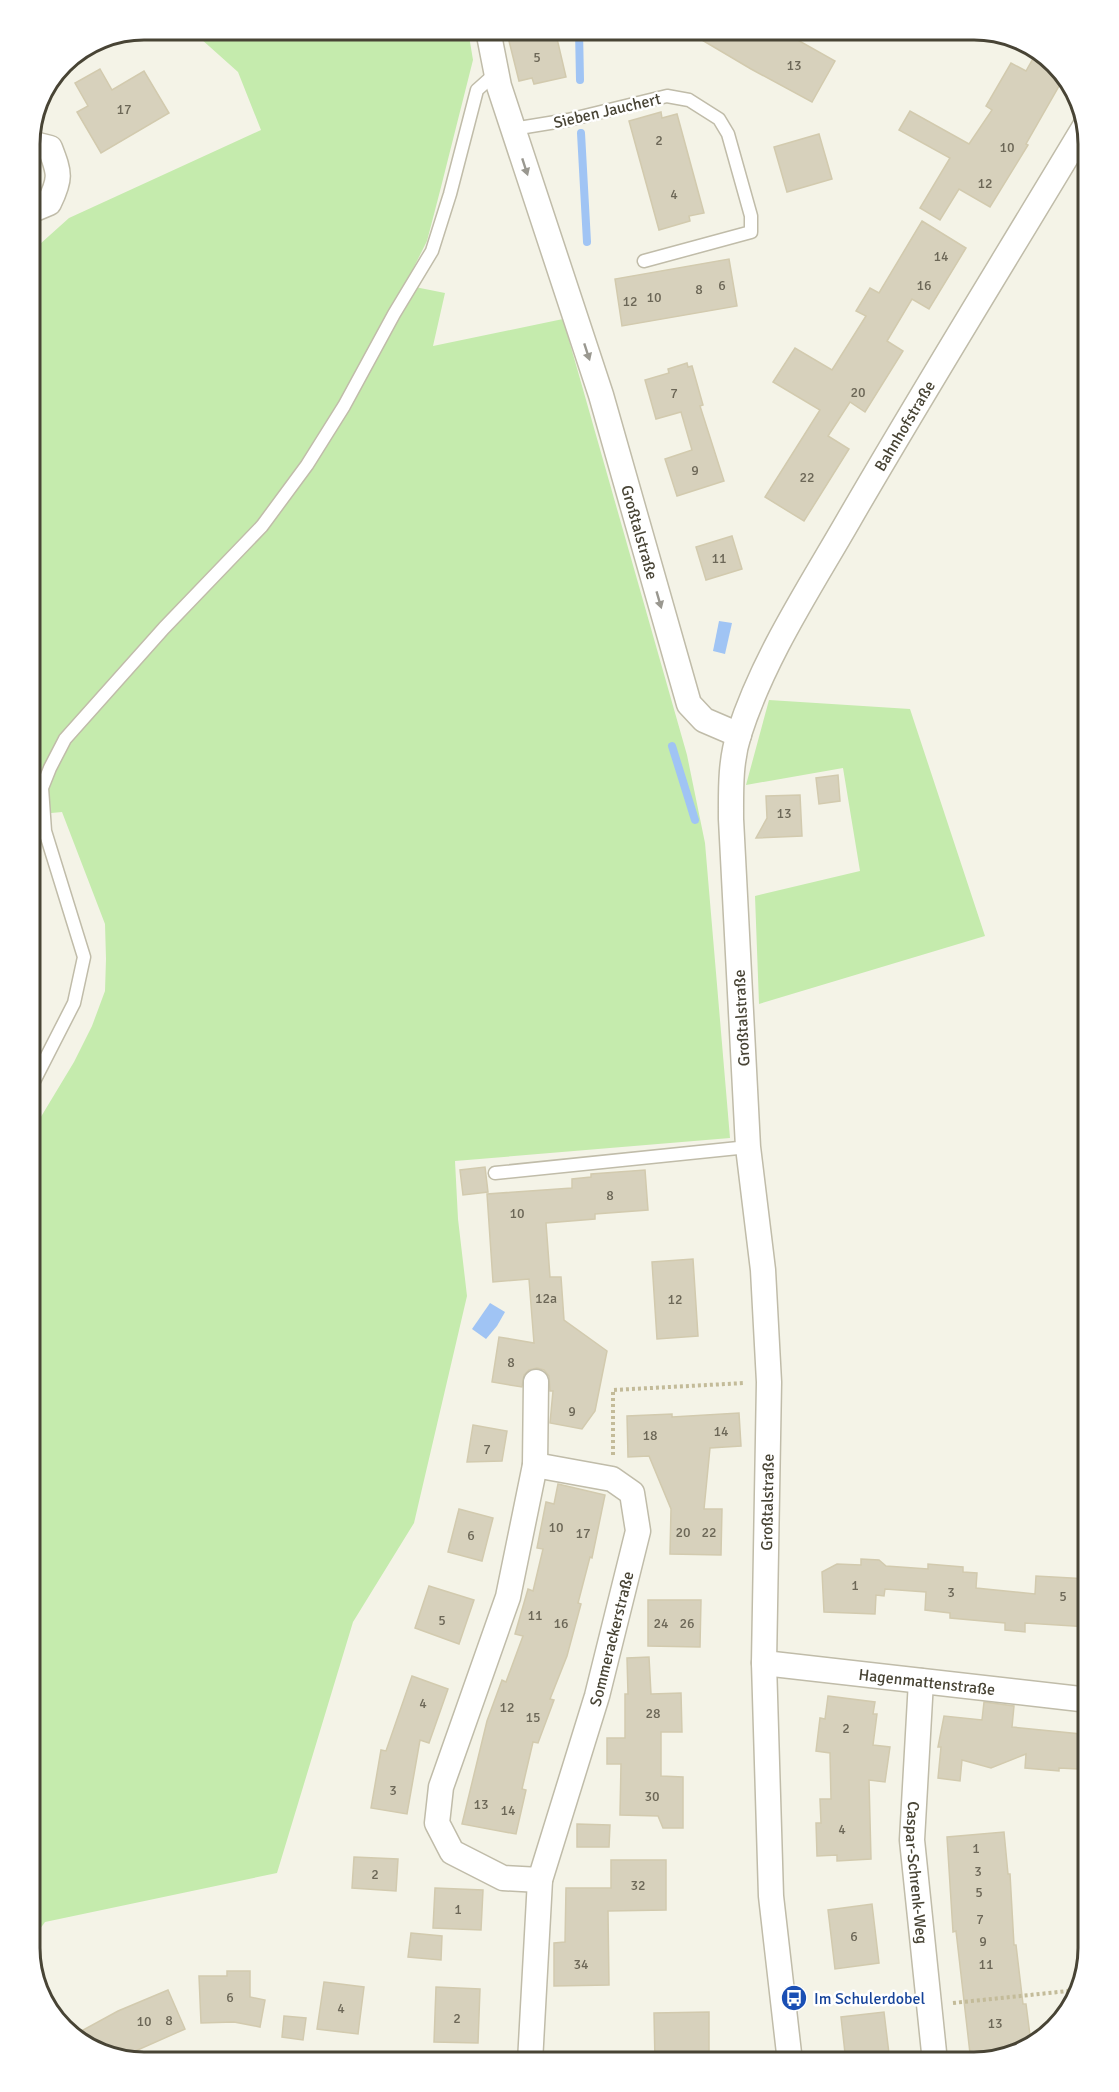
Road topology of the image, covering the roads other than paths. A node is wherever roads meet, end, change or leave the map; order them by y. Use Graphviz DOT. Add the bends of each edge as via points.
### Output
graph roads {
  1 [pos="490,40"];
  2 [pos="496,73"];
  3 [pos="513,129"];
  4 [pos="1078,138"];
  5 [pos="41,146"];
  6 [pos="41,206"];
  7 [pos="644,261"];
  8 [pos="739,735"];
  9 [pos="40,1069"];
  10 [pos="748,1147"];
  11 [pos="495,1173"];
  12 [pos="536,1382"];
  13 [pos="535,1465"];
  14 [pos="764,1663"];
  15 [pos="921,1681"];
  16 [pos="1078,1699"];
  17 [pos="540,1880"];
  18 [pos="531,2051"];
  19 [pos="789,2052"];
  20 [pos="933,2052"];
  1 -- 2 [label="street, Großtalstraße"];
  2 -- 3 [label="street, Großtalstraße"];
  2 -- 9 [label="lane" via="477,90 432,251 308,465 262,526 65,739 50,768 42,788 45,831 84,957 74,1003"];
  3 -- 7 [label="lane, Sieben Jauchert" via="667,96 689,100 719,119 728,134 751,216 751,231"];
  3 -- 8 [label="street, Großtalstraße, one-way" via="601,395 689,704 704,720"];
  4 -- 8 [label="street, Bahnhofstraße" via="801,603 765,669"];
  5 -- 6 [label="street" via="50,148 59,182 49,203"];
  8 -- 10 [label="street, Großtalstraße" via="732,765 731,819"];
  10 -- 11 [label="lane"];
  10 -- 14 [label="street, Großtalstraße" via="763,1270 769,1382"];
  12 -- 13 [label="street"];
  13 -- 17 [label="street" via="508,1597 441,1787 437,1823 452,1852 503,1878"];
  13 -- 17 [label="street, Sommerackerstraße" via="612,1479 632,1493 638,1531 597,1696"];
  14 -- 15 [label="street, Hagenmattenstraße"];
  14 -- 19 [label="street, Großtalstraße" via="771,1896"];
  15 -- 16 [label="street, Hagenmattenstraße"];
  15 -- 20 [label="street, Caspar-Schrenk-Weg" via="912,1840"];
  17 -- 18 [label="street, Sommerackerstraße"];
}
